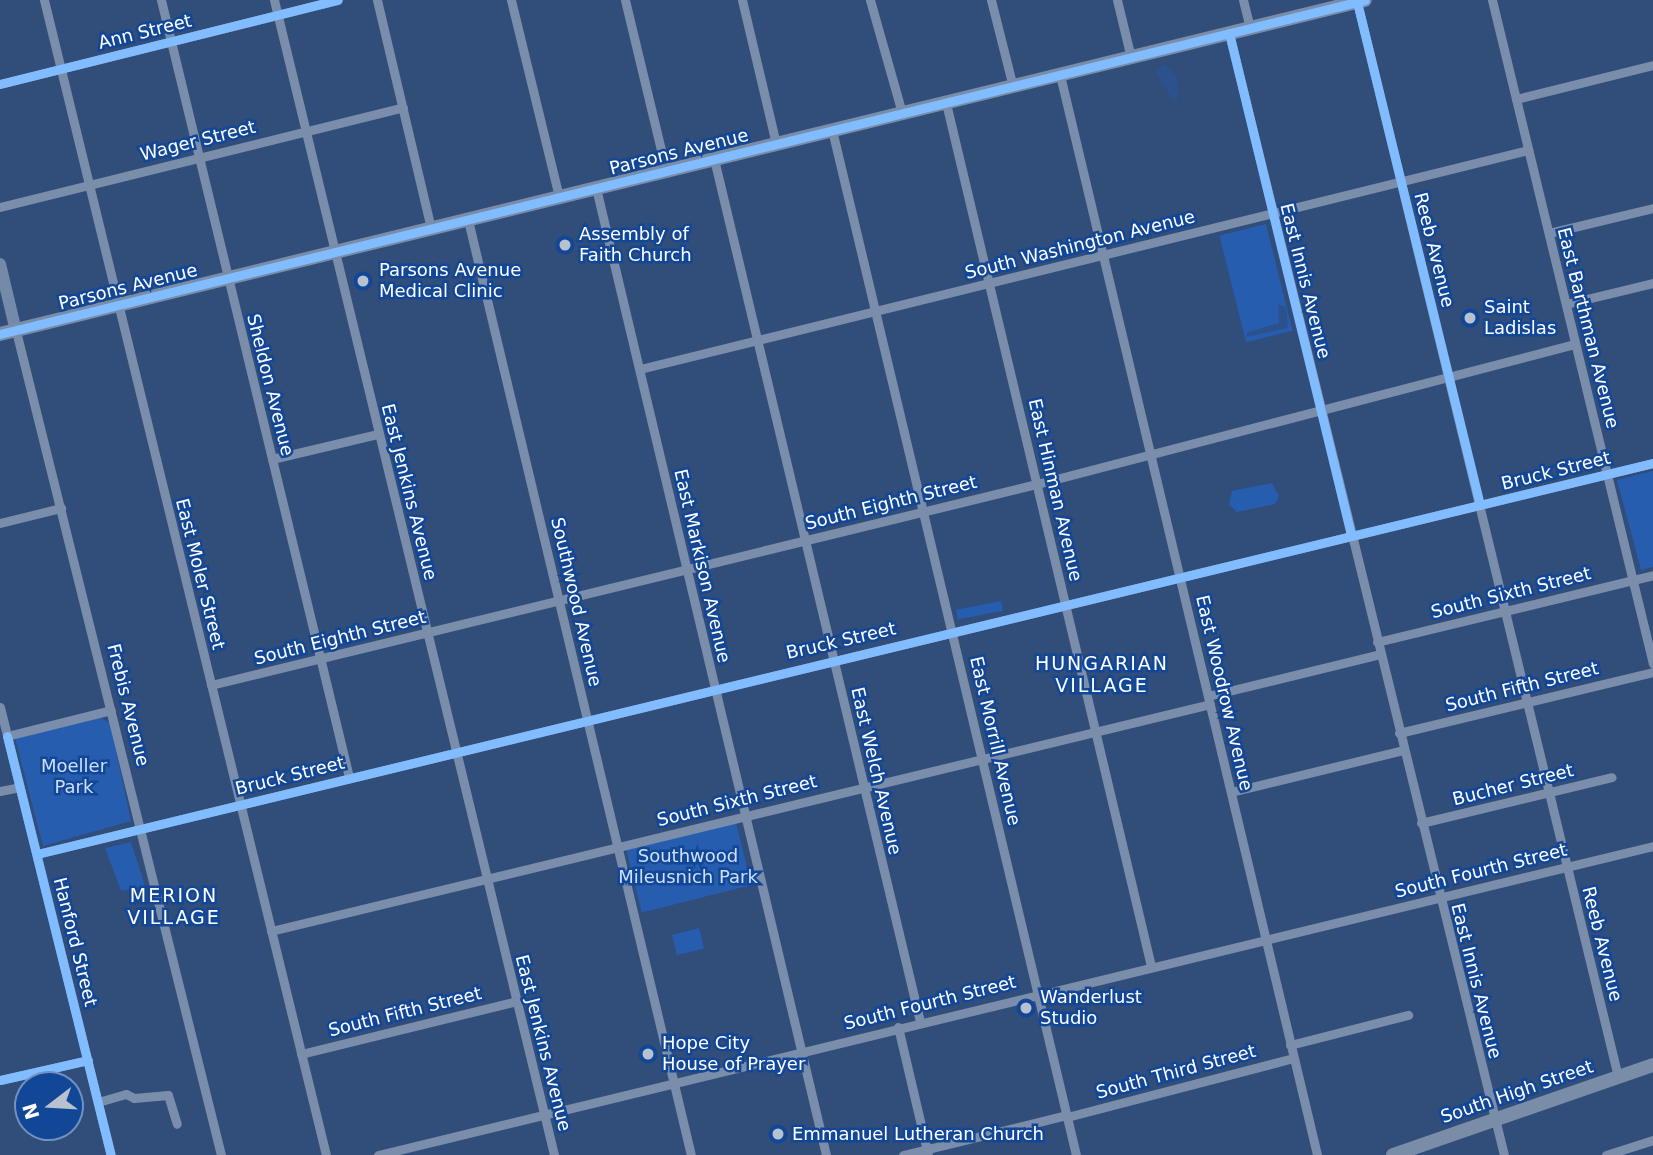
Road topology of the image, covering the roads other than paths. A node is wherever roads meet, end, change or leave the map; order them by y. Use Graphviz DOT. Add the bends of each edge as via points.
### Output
graph roads {
  1 [pos="44,0"];
  2 [pos="161,0"];
  3 [pos="274,0"];
  4 [pos="338,0"];
  5 [pos="377,0"];
  6 [pos="511,0"];
  7 [pos="625,0"];
  8 [pos="742,0"];
  9 [pos="870,0"];
  10 [pos="991,0"];
  11 [pos="1116,0"];
  12 [pos="1242,0"];
  13 [pos="1492,0"];
  14 [pos="1361,1"];
  15 [pos="278,15"];
  16 [pos="1250,28"];
  17 [pos="1229,33"];
  18 [pos="171,41"];
  19 [pos="1131,58"];
  20 [pos="1653,65"];
  21 [pos="61,69"];
  22 [pos="1060,75"];
  23 [pos="0,84"];
  24 [pos="1013,87"];
  25 [pos="1516,99"];
  26 [pos="946,103"];
  27 [pos="403,107"];
  28 [pos="902,113"];
  29 [pos="305,131"];
  30 [pos="832,131"];
  31 [pos="776,144"];
  32 [pos="1528,150"];
  33 [pos="199,158"];
  34 [pos="714,159"];
  35 [pos="666,171"];
  36 [pos="1401,182"];
  37 [pos="88,184"];
  38 [pos="596,188"];
  39 [pos="559,197"];
  40 [pos="0,207"];
  41 [pos="1653,208"];
  42 [pos="1273,213"];
  43 [pos="468,220"];
  44 [pos="431,229"];
  45 [pos="1549,233"];
  46 [pos="334,253"];
  47 [pos="1104,256"];
  48 [pos="0,264"];
  49 [pos="227,279"];
  50 [pos="989,283"];
  51 [pos="1653,283"];
  52 [pos="1566,304"];
  53 [pos="117,306"];
  54 [pos="875,311"];
  55 [pos="16,331"];
  56 [pos="0,334"];
  57 [pos="758,340"];
  58 [pos="1575,344"];
  59 [pos="639,365"];
  60 [pos="1448,376"];
  61 [pos="1321,410"];
  62 [pos="378,434"];
  63 [pos="1151,455"];
  64 [pos="272,460"];
  65 [pos="1653,463"];
  66 [pos="1607,475"];
  67 [pos="1037,484"];
  68 [pos="1479,505"];
  69 [pos="61,508"];
  70 [pos="923,511"];
  71 [pos="0,523"];
  72 [pos="1351,536"];
  73 [pos="805,541"];
  74 [pos="687,569"];
  75 [pos="1653,575"];
  76 [pos="1180,577"];
  77 [pos="1633,580"];
  78 [pos="559,600"];
  79 [pos="1065,604"];
  80 [pos="1505,610"];
  81 [pos="952,631"];
  82 [pos="427,633"];
  83 [pos="1377,642"];
  84 [pos="1380,654"];
  85 [pos="320,659"];
  86 [pos="833,659"];
  87 [pos="1653,664"];
  88 [pos="1653,671"];
  89 [pos="211,685"];
  90 [pos="715,688"];
  91 [pos="1209,700"];
  92 [pos="1527,702"];
  93 [pos="0,708"];
  94 [pos="111,710"];
  95 [pos="587,719"];
  96 [pos="1096,731"];
  97 [pos="1399,733"];
  98 [pos="7,736"];
  99 [pos="1404,750"];
  100 [pos="455,751"];
  101 [pos="982,759"];
  102 [pos="349,777"];
  103 [pos="1612,777"];
  104 [pos="20,787"];
  105 [pos="863,787"];
  106 [pos="0,791"];
  107 [pos="1231,792"];
  108 [pos="1549,793"];
  109 [pos="240,804"];
  110 [pos="744,815"];
  111 [pos="1421,821"];
  112 [pos="141,829"];
  113 [pos="1653,846"];
  114 [pos="617,847"];
  115 [pos="37,854"];
  116 [pos="1567,866"];
  117 [pos="486,879"];
  118 [pos="1439,897"];
  119 [pos="271,932"];
  120 [pos="1265,939"];
  121 [pos="1152,966"];
  122 [pos="1038,993"];
  123 [pos="516,1001"];
  124 [pos="1408,1015"];
  125 [pos="920,1022"];
  126 [pos="898,1027"];
  127 [pos="1290,1045"];
  128 [pos="801,1051"];
  129 [pos="301,1054"];
  130 [pos="1293,1058"];
  131 [pos="88,1060"];
  132 [pos="1653,1065"];
  133 [pos="1618,1077"];
  134 [pos="0,1080"];
  135 [pos="674,1082"];
  136 [pos="98,1102"];
  137 [pos="544,1114"];
  138 [pos="1067,1116"];
  139 [pos="1493,1120"];
  140 [pos="177,1124"];
  141 [pos="1653,1140"];
  142 [pos="928,1152"];
  143 [pos="111,1155"];
  144 [pos="221,1155"];
  145 [pos="326,1155"];
  146 [pos="378,1155"];
  147 [pos="554,1155"];
  148 [pos="691,1155"];
  149 [pos="826,1155"];
  150 [pos="903,1155"];
  151 [pos="1076,1155"];
  152 [pos="1317,1155"];
  153 [pos="1393,1155"];
  154 [pos="1504,1155"];
  155 [pos="1606,1155"];
  1 -- 21 [label="street, East Moler Street"];
  2 -- 18 [label="street, Sheldon Avenue"];
  3 -- 15 [label="street, East Jenkins Avenue"];
  4 -- 15 [label="street, Ann Street"];
  5 -- 27 [label="street"];
  6 -- 39 [label="street"];
  7 -- 35 [label="street"];
  8 -- 31 [label="street"];
  9 -- 28 [label="street"];
  10 -- 24 [label="street"];
  11 -- 19 [label="street"];
  12 -- 16 [label="street"];
  13 -- 25 [label="street, East Barthman Avenue"];
  14 -- 16 [label="main road, Parsons Avenue"];
  14 -- 36 [label="street, Reeb Avenue"];
  15 -- 18 [label="street, Ann Street"];
  15 -- 29 [label="street, East Jenkins Avenue"];
  16 -- 17 [label="main road, Parsons Avenue"];
  17 -- 19 [label="main road, Parsons Avenue"];
  17 -- 42 [label="street, East Innis Avenue"];
  18 -- 21 [label="street, Ann Street"];
  18 -- 33 [label="street, Sheldon Avenue"];
  19 -- 22 [label="main road, Parsons Avenue"];
  20 -- 25 [label="street"];
  21 -- 23 [label="street, Ann Street"];
  21 -- 37 [label="street, East Moler Street"];
  22 -- 24 [label="main road, Parsons Avenue"];
  22 -- 47 [label="street, East Woodrow Avenue"];
  24 -- 26 [label="main road, Parsons Avenue"];
  25 -- 32 [label="street, East Barthman Avenue"];
  26 -- 28 [label="main road, Parsons Avenue"];
  26 -- 50 [label="street, East Hinman Avenue"];
  27 -- 29 [label="street, Wager Street"];
  27 -- 44 [label="street"];
  28 -- 30 [label="main road, Parsons Avenue"];
  29 -- 33 [label="street, Wager Street"];
  29 -- 46 [label="street, East Jenkins Avenue"];
  30 -- 31 [label="main road, Parsons Avenue"];
  30 -- 54 [label="street, East Morrill Avenue"];
  31 -- 34 [label="main road, Parsons Avenue"];
  32 -- 36 [label="street, South Washington Avenue"];
  32 -- 45 [label="street, East Barthman Avenue"];
  33 -- 37 [label="street, Wager Street"];
  33 -- 49 [label="street, Sheldon Avenue"];
  34 -- 35 [label="main road, Parsons Avenue"];
  34 -- 57 [label="street, East Welch Avenue"];
  35 -- 38 [label="main road, Parsons Avenue"];
  36 -- 42 [label="street, South Washington Avenue"];
  36 -- 60 [label="street, Reeb Avenue"];
  37 -- 40 [label="street, Wager Street"];
  37 -- 53 [label="street, East Moler Street"];
  38 -- 39 [label="main road, Parsons Avenue"];
  38 -- 59 [label="street, East Markison Avenue"];
  39 -- 43 [label="main road, Parsons Avenue"];
  41 -- 45 [label="street"];
  42 -- 47 [label="street, South Washington Avenue"];
  42 -- 61 [label="street, East Innis Avenue"];
  43 -- 44 [label="main road, Parsons Avenue"];
  43 -- 78 [label="street, Southwood Avenue"];
  44 -- 46 [label="main road, Parsons Avenue"];
  45 -- 52 [label="street, East Barthman Avenue"];
  46 -- 49 [label="main road, Parsons Avenue"];
  46 -- 62 [label="street, East Jenkins Avenue"];
  47 -- 50 [label="street, South Washington Avenue"];
  47 -- 63 [label="street, East Woodrow Avenue"];
  48 -- 55 [label="main road, Frebis Avenue"];
  49 -- 53 [label="main road, Parsons Avenue"];
  49 -- 64 [label="street, Sheldon Avenue"];
  50 -- 54 [label="street, South Washington Avenue"];
  50 -- 67 [label="street, East Hinman Avenue"];
  51 -- 52 [label="street"];
  52 -- 58 [label="street, East Barthman Avenue"];
  53 -- 55 [label="main road, Parsons Avenue"];
  53 -- 89 [label="street, East Moler Street"];
  54 -- 57 [label="street, South Washington Avenue"];
  54 -- 70 [label="street, East Morrill Avenue"];
  55 -- 56 [label="main road, Parsons Avenue"];
  55 -- 69 [label="street, Frebis Avenue"];
  57 -- 59 [label="street, South Washington Avenue"];
  57 -- 73 [label="street, East Welch Avenue"];
  58 -- 60 [label="street, South Eighth Street"];
  58 -- 66 [label="street, East Barthman Avenue"];
  59 -- 74 [label="street, East Markison Avenue"];
  60 -- 61 [label="street, South Eighth Street"];
  60 -- 68 [label="street, Reeb Avenue"];
  61 -- 63 [label="street, South Eighth Street"];
  61 -- 72 [label="street, East Innis Avenue"];
  62 -- 64 [label="street"];
  62 -- 82 [label="street, East Jenkins Avenue"];
  63 -- 67 [label="street, South Eighth Street"];
  63 -- 76 [label="street, East Woodrow Avenue"];
  64 -- 85 [label="street, Sheldon Avenue"];
  65 -- 66 [label="street, Bruck Street"];
  66 -- 68 [label="street, Bruck Street"];
  66 -- 77 [label="street, East Barthman Avenue"];
  67 -- 70 [label="street, South Eighth Street"];
  67 -- 79 [label="street, East Hinman Avenue"];
  68 -- 72 [label="street, Bruck Street"];
  68 -- 80 [label="street, Reeb Avenue"];
  69 -- 71 [label="street"];
  69 -- 94 [label="street, Frebis Avenue"];
  70 -- 73 [label="street, South Eighth Street"];
  70 -- 81 [label="street, East Morrill Avenue"];
  72 -- 76 [label="street, Bruck Street"];
  72 -- 83 [label="street, East Innis Avenue"];
  73 -- 74 [label="street, South Eighth Street"];
  73 -- 86 [label="street, East Welch Avenue"];
  74 -- 78 [label="street, South Eighth Street"];
  74 -- 90 [label="street, East Markison Avenue"];
  75 -- 77 [label="street, South Sixth Street"];
  76 -- 79 [label="street, Bruck Street"];
  76 -- 91 [label="street, East Woodrow Avenue"];
  77 -- 80 [label="street, South Sixth Street"];
  77 -- 87 [label="street, East Barthman Avenue"];
  78 -- 82 [label="street, South Eighth Street"];
  78 -- 95 [label="street, Southwood Avenue"];
  79 -- 81 [label="street, Bruck Street"];
  79 -- 96 [label="street, East Hinman Avenue"];
  80 -- 83 [label="street, South Sixth Street"];
  80 -- 92 [label="street, Reeb Avenue"];
  81 -- 86 [label="street, Bruck Street"];
  81 -- 101 [label="street, East Morrill Avenue"];
  82 -- 85 [label="street, South Eighth Street"];
  82 -- 100 [label="street, East Jenkins Avenue"];
  83 -- 84 [label="street, East Innis Avenue"];
  84 -- 91 [label="street, South Sixth Street"];
  84 -- 97 [label="street, East Innis Avenue"];
  85 -- 89 [label="street, South Eighth Street"];
  85 -- 102 [label="street, Sheldon Avenue"];
  86 -- 90 [label="street, Bruck Street"];
  86 -- 105 [label="street, East Welch Avenue"];
  88 -- 92 [label="street, South Fifth Street"];
  89 -- 109 [label="street, East Moler Street"];
  90 -- 95 [label="street, Bruck Street"];
  90 -- 110 [label="street, East Markison Avenue"];
  91 -- 96 [label="street, South Sixth Street"];
  91 -- 107 [label="street, East Woodrow Avenue"];
  92 -- 97 [label="street, South Fifth Street"];
  92 -- 108 [label="street, Reeb Avenue"];
  93 -- 98 [label="street, Hanford Street"];
  94 -- 98 [label="street"];
  94 -- 112 [label="street, Frebis Avenue"];
  95 -- 100 [label="street, Bruck Street"];
  95 -- 114 [label="street, Southwood Avenue"];
  96 -- 101 [label="street, South Sixth Street"];
  96 -- 121 [label="street, East Hinman Avenue"];
  97 -- 99 [label="street, East Innis Avenue"];
  98 -- 104 [label="street, Hanford Street"];
  99 -- 107 [label="street"];
  99 -- 111 [label="street, East Innis Avenue"];
  100 -- 102 [label="street, Bruck Street"];
  100 -- 117 [label="street, East Jenkins Avenue"];
  101 -- 105 [label="street, South Sixth Street"];
  101 -- 122 [label="street, East Morrill Avenue"];
  102 -- 109 [label="street, Bruck Street"];
  103 -- 108 [label="street, Bucher Street"];
  104 -- 106 [label="street"];
  104 -- 115 [label="street, Hanford Street"];
  105 -- 110 [label="street, South Sixth Street"];
  105 -- 125 [label="street, East Welch Avenue"];
  107 -- 120 [label="street, East Woodrow Avenue"];
  108 -- 111 [label="street, Bucher Street"];
  108 -- 116 [label="street, Reeb Avenue"];
  109 -- 112 [label="street, Bruck Street"];
  109 -- 119 [label="street, East Moler Street"];
  110 -- 114 [label="street, South Sixth Street"];
  110 -- 128 [label="street, East Markison Avenue"];
  111 -- 118 [label="street, East Innis Avenue"];
  112 -- 115 [label="street, Bruck Street"];
  112 -- 144 [label="street, Frebis Avenue"];
  113 -- 116 [label="street, South Fourth Street"];
  114 -- 117 [label="street, South Sixth Street"];
  114 -- 135 [label="street, Southwood Avenue"];
  115 -- 131 [label="street, Hanford Street"];
  116 -- 118 [label="street, South Fourth Street"];
  116 -- 133 [label="street, Reeb Avenue"];
  117 -- 119 [label="street, South Sixth Street"];
  117 -- 123 [label="street, East Jenkins Avenue"];
  118 -- 120 [label="street, South Fourth Street"];
  118 -- 139 [label="street, East Innis Avenue"];
  119 -- 129 [label="street, East Moler Street"];
  120 -- 121 [label="street, South Fourth Street"];
  120 -- 127 [label="street, East Woodrow Avenue"];
  121 -- 122 [label="street, South Fourth Street"];
  122 -- 125 [label="street, South Fourth Street"];
  122 -- 138 [label="street, East Morrill Avenue"];
  123 -- 129 [label="street, South Fifth Street"];
  123 -- 137 [label="street, East Jenkins Avenue"];
  124 -- 127 [label="street"];
  125 -- 126 [label="street, South Fourth Street"];
  126 -- 128 [label="street, South Fourth Street"];
  126 -- 142 [label="street"];
  127 -- 130 [label="street, East Woodrow Avenue"];
  128 -- 135 [label="street, South Fourth Street"];
  128 -- 149 [label="street, East Markison Avenue"];
  129 -- 145 [label="street, East Moler Street"];
  130 -- 138 [label="street, South Third Street"];
  130 -- 152 [label="street, East Woodrow Avenue"];
  131 -- 134 [label="street"];
  131 -- 136 [label="street, Hanford Street"];
  132 -- 133 [label="main road, South High Street"];
  133 -- 139 [label="main road, South High Street"];
  135 -- 137 [label="street, South Fourth Street"];
  135 -- 148 [label="street, Southwood Avenue"];
  136 -- 140 [label="street" via="126,1094 134,1098 168,1095"];
  136 -- 143 [label="street, Hanford Street"];
  137 -- 146 [label="street, South Fourth Street"];
  137 -- 147 [label="street, East Jenkins Avenue"];
  138 -- 142 [label="street, South Third Street"];
  138 -- 151 [label="street, East Morrill Avenue"];
  139 -- 153 [label="main road, South High Street"];
  139 -- 154 [label="street, East Innis Avenue"];
  141 -- 155 [label="street"];
  142 -- 150 [label="street, South Third Street"];
}
